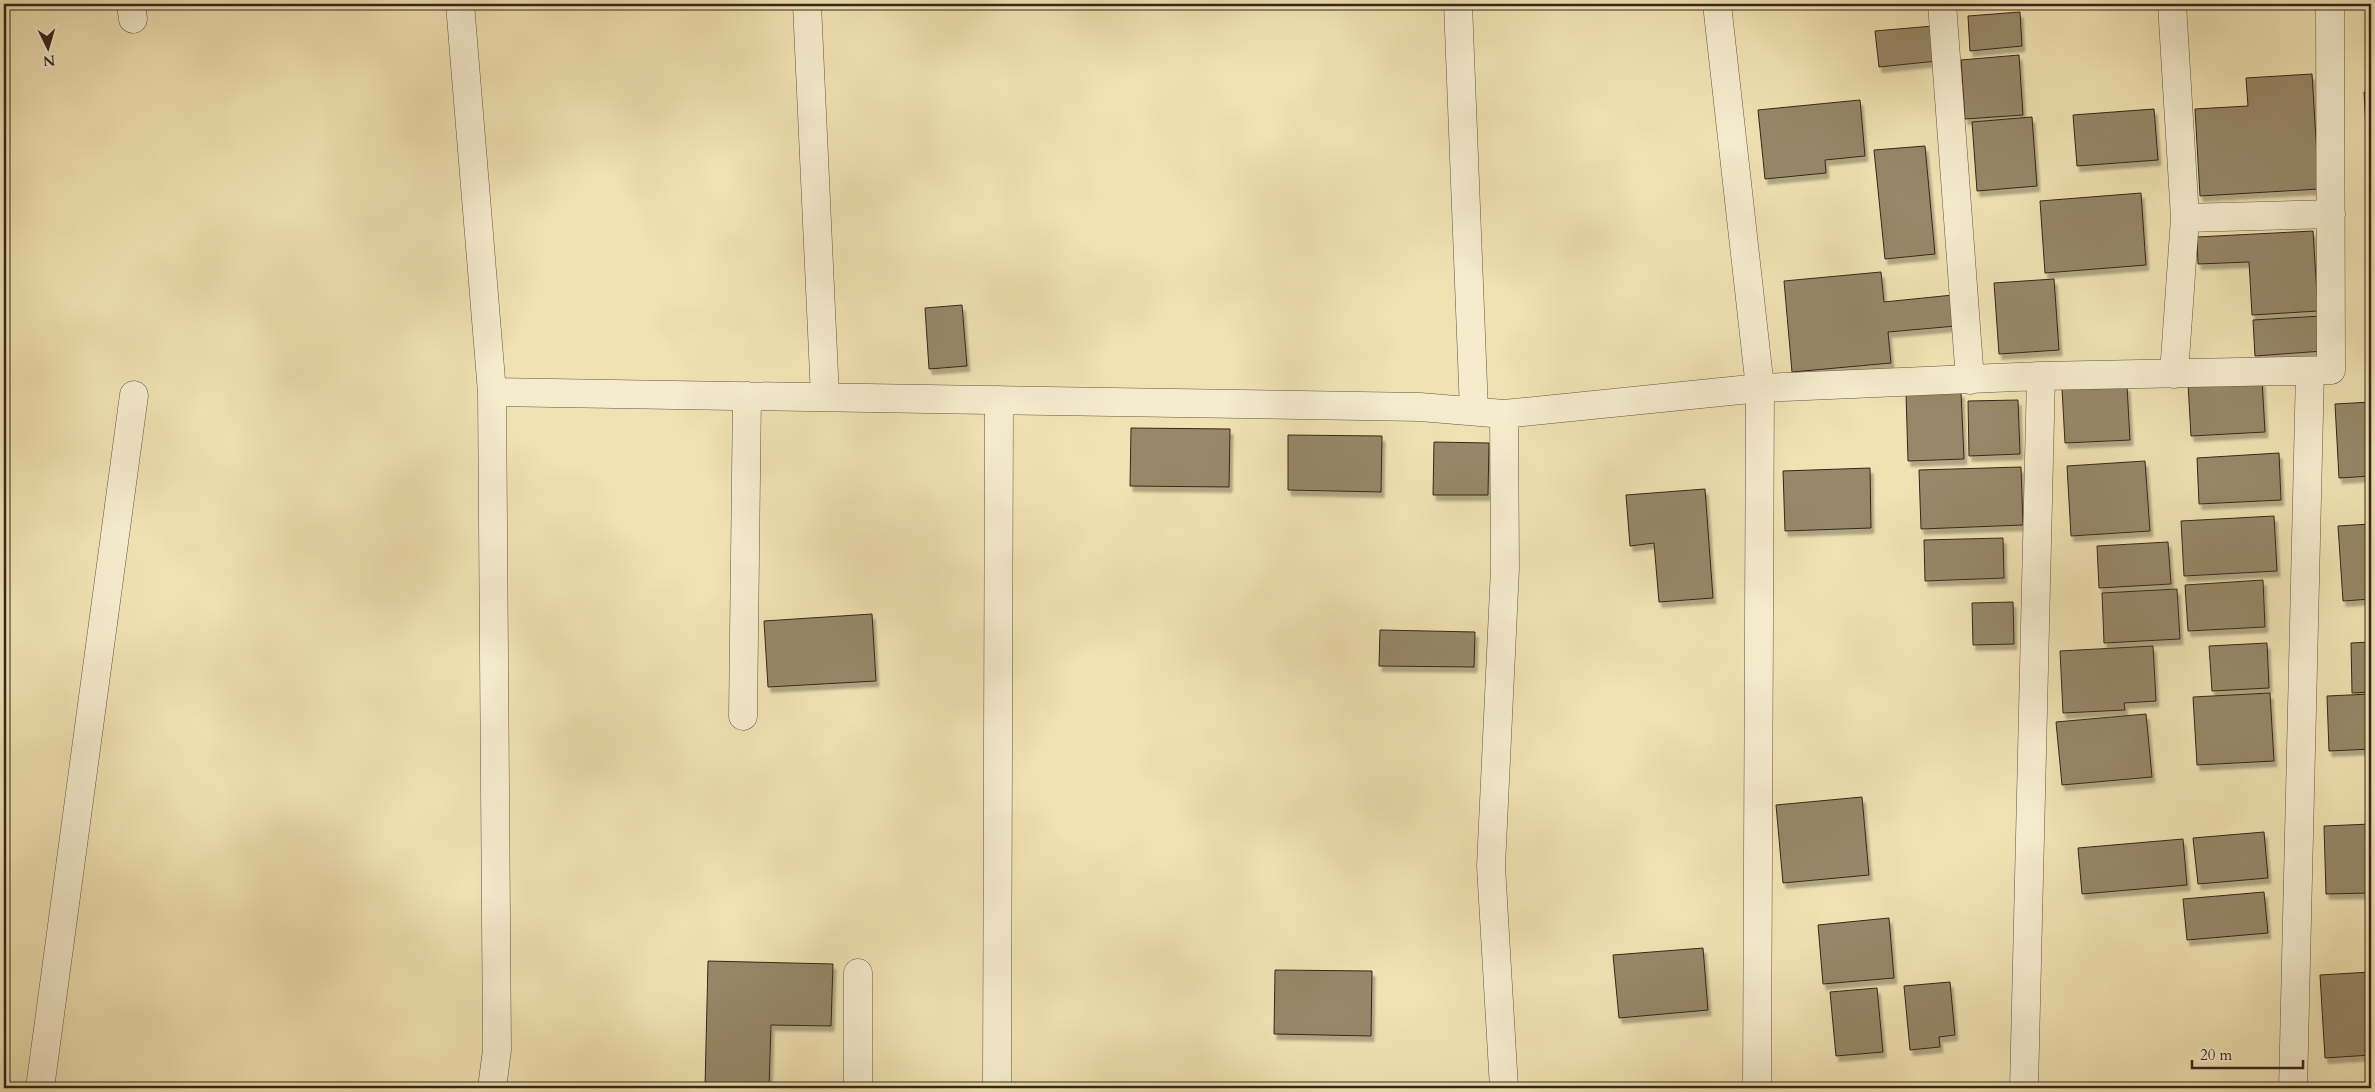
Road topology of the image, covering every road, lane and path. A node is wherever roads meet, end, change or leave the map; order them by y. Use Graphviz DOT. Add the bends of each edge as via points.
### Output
graph roads {
  1 [pos="460,4"];
  2 [pos="807,4"];
  3 [pos="1458,4"];
  4 [pos="1717,4"];
  5 [pos="1942,4"];
  6 [pos="2172,4"];
  7 [pos="2330,4"];
  8 [pos="2331,214"];
  9 [pos="2185,218"];
  10 [pos="2310,371"];
  11 [pos="2174,374"];
  12 [pos="2041,376"];
  13 [pos="1970,380"];
  14 [pos="1760,388"];
  15 [pos="492,392"];
  16 [pos="134,395"];
  17 [pos="747,396"];
  18 [pos="825,397"];
  19 [pos="999,400"];
  20 [pos="1474,412"];
  21 [pos="1504,414"];
  22 [pos="743,716"];
  23 [pos="858,972"];
  24 [pos="40,1088"];
  25 [pos="492,1088"];
  26 [pos="858,1088"];
  27 [pos="998,1088"];
  28 [pos="1504,1088"];
  29 [pos="1757,1088"];
  30 [pos="2024,1088"];
  31 [pos="2293,1088"];
  1 -- 15 [label="street"];
  2 -- 18 [label="street"];
  3 -- 20 [label="street"];
  4 -- 14 [label="street"];
  5 -- 13 [label="street"];
  6 -- 9 [label="street"];
  7 -- 8 [label="street"];
  8 -- 9 [label="street"];
  8 -- 10 [label="street" via="2331,370"];
  9 -- 11 [label="street"];
  10 -- 11 [label="street"];
  10 -- 31 [label="street"];
  11 -- 12 [label="street"];
  12 -- 13 [label="street"];
  12 -- 30 [label="street"];
  13 -- 14 [label="street"];
  14 -- 21 [label="street"];
  14 -- 29 [label="street"];
  15 -- 17 [label="street"];
  15 -- 25 [label="street" via="497,1050"];
  16 -- 24 [label="street"];
  17 -- 18 [label="street"];
  17 -- 22 [label="street"];
  18 -- 19 [label="street"];
  19 -- 20 [label="street" via="1420,407"];
  19 -- 27 [label="street"];
  20 -- 21 [label="street"];
  21 -- 28 [label="street" via="1504,568 1491,866"];
  23 -- 26 [label="street"];
}
